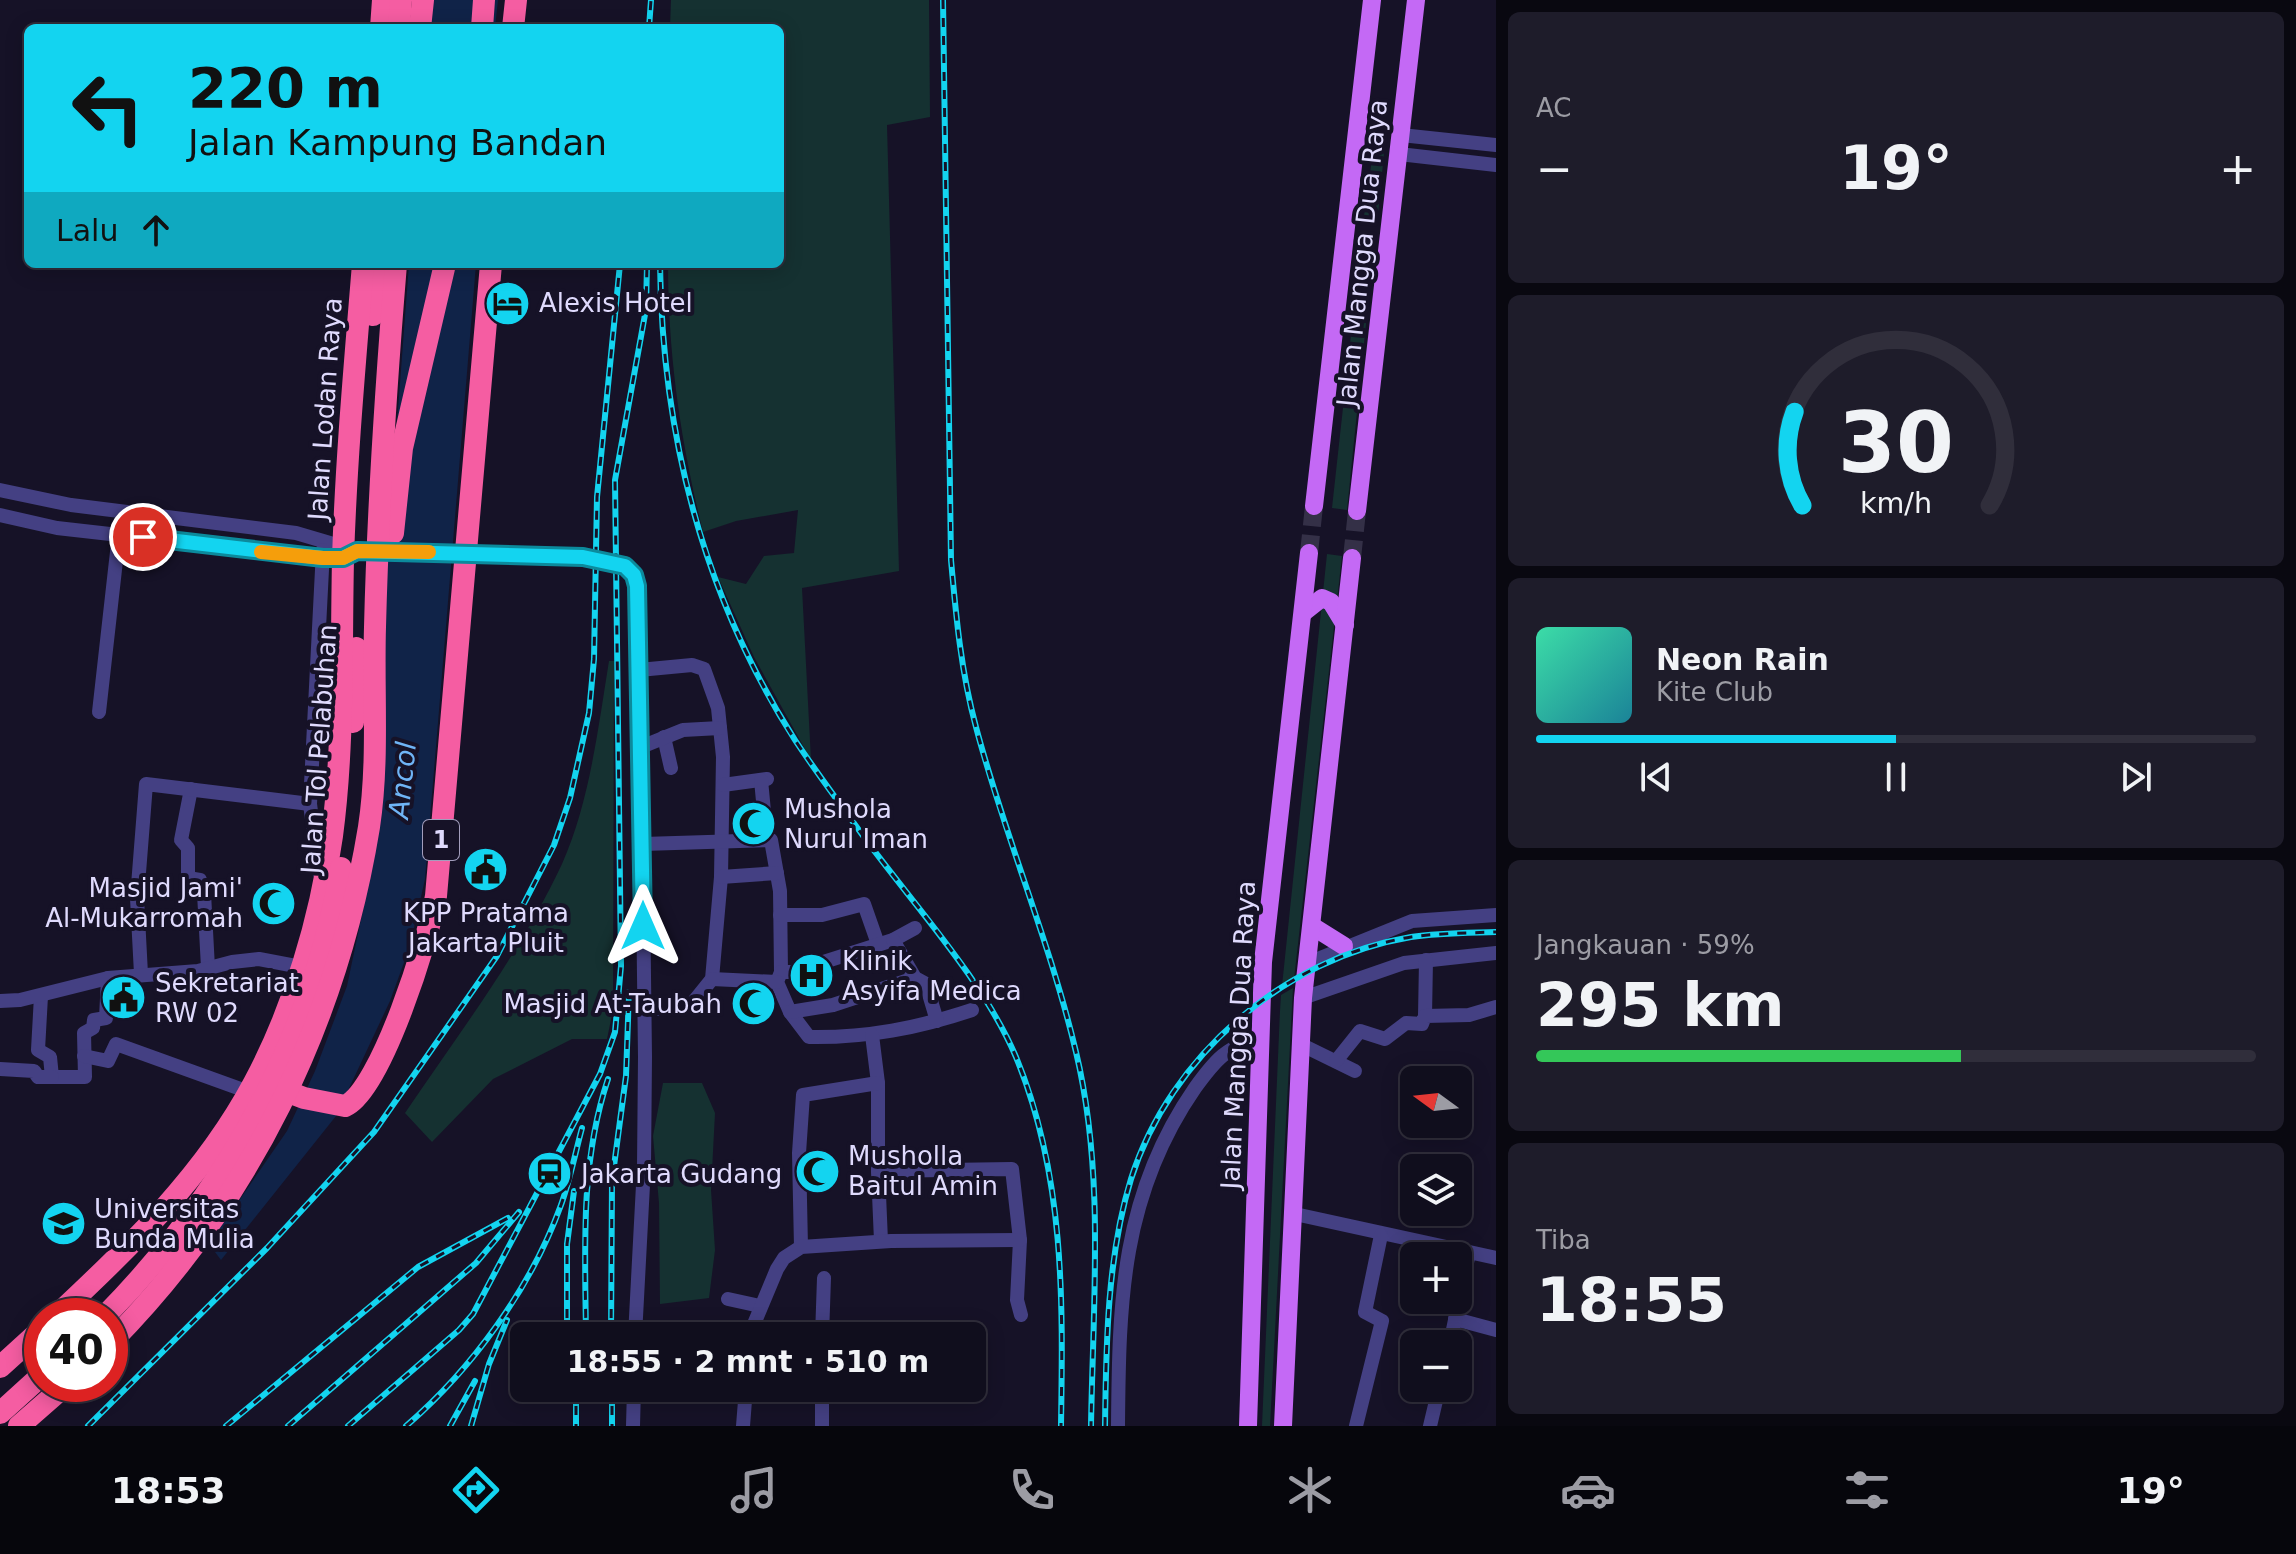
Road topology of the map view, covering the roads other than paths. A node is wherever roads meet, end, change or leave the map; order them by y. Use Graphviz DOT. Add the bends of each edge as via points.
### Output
graph roads {
  1 [pos="383,0"];
  2 [pos="401,0"];
  3 [pos="423,0"];
  4 [pos="484,0"];
  5 [pos="516,0"];
  6 [pos="1372,0"];
  7 [pos="1416,0"];
  8 [pos="381,24"];
  9 [pos="399,24"];
  10 [pos="420,24"];
  11 [pos="482,24"];
  12 [pos="513,24"];
  13 [pos="1401,135"];
  14 [pos="1496,145"];
  15 [pos="1399,154"];
  16 [pos="1496,165"];
  17 [pos="355,268"];
  18 [pos="363,268"];
  19 [pos="379,268"];
  20 [pos="396,268"];
  21 [pos="444,268"];
  22 [pos="491,268"];
  23 [pos="0,490"];
  24 [pos="1314,506"];
  25 [pos="1357,511"];
  26 [pos="0,515"];
  27 [pos="119,534"];
  28 [pos="338,551"];
  29 [pos="460,552"];
  30 [pos="1309,553"];
  31 [pos="1352,558"];
  32 [pos="1303,613"];
  33 [pos="1345,625"];
  34 [pos="639,670"];
  35 [pos="99,712"];
  36 [pos="720,728"];
  37 [pos="664,737"];
  38 [pos="641,747"];
  39 [pos="351,759"];
  40 [pos="671,768"];
  41 [pos="373,776"];
  42 [pos="723,785"];
  43 [pos="191,789"];
  44 [pos="310,804"];
  45 [pos="759,840"];
  46 [pos="722,841"];
  47 [pos="643,844"];
  48 [pos="777,873"];
  49 [pos="721,877"];
  50 [pos="321,892"];
  51 [pos="780,915"];
  52 [pos="1496,915"];
  53 [pos="1312,926"];
  54 [pos="915,928"];
  55 [pos="885,942"];
  56 [pos="1344,946"];
  57 [pos="1496,953"];
  58 [pos="1426,960"];
  59 [pos="1308,963"];
  60 [pos="301,967"];
  61 [pos="208,968"];
  62 [pos="141,974"];
  63 [pos="779,977"];
  64 [pos="108,978"];
  65 [pos="915,978"];
  66 [pos="712,979"];
  67 [pos="41,996"];
  68 [pos="1303,998"];
  69 [pos="0,1001"];
  70 [pos="1496,1007"];
  71 [pos="643,1009"];
  72 [pos="972,1010"];
  73 [pos="790,1012"];
  74 [pos="1425,1016"];
  75 [pos="937,1021"];
  76 [pos="872,1035"];
  77 [pos="1261,1041"];
  78 [pos="1302,1045"];
  79 [pos="84,1056"];
  80 [pos="1336,1061"];
  81 [pos="0,1069"];
  82 [pos="1355,1071"];
  83 [pos="52,1077"];
  84 [pos="878,1083"];
  85 [pos="257,1085"];
  86 [pos="878,1171"];
  87 [pos="1295,1214"];
  88 [pos="1381,1235"];
  89 [pos="1020,1240"];
  90 [pos="881,1241"];
  91 [pos="1415,1242"];
  92 [pos="801,1247"];
  93 [pos="1472,1254"];
  94 [pos="1496,1258"];
  95 [pos="824,1278"];
  96 [pos="75,1298"];
  97 [pos="121,1298"];
  98 [pos="728,1299"];
  99 [pos="760,1306"];
  100 [pos="1456,1314"];
  101 [pos="1021,1315"];
  102 [pos="1455,1319"];
  103 [pos="636,1322"];
  104 [pos="756,1322"];
  105 [pos="822,1322"];
  106 [pos="128,1323"];
  107 [pos="1453,1330"];
  108 [pos="1496,1330"];
  109 [pos="24,1345"];
  110 [pos="0,1367"];
  111 [pos="24,1391"];
  112 [pos="46,1402"];
  113 [pos="634,1402"];
  114 [pos="745,1402"];
  115 [pos="822,1402"];
  116 [pos="1436,1402"];
  117 [pos="0,1413"];
  118 [pos="19,1426"];
  119 [pos="633,1426"];
  120 [pos="743,1426"];
  121 [pos="822,1426"];
  122 [pos="1118,1426"];
  123 [pos="1248,1426"];
  124 [pos="1283,1426"];
  125 [pos="1356,1426"];
  126 [pos="1430,1426"];
  1 -- 8 [label="highway"];
  2 -- 9 [label="highway"];
  3 -- 10 [label="highway"];
  4 -- 11 [label="highway"];
  5 -- 12 [label="highway"];
  6 -- 24 [label="main road, Jalan Mangga Dua Raya"];
  7 -- 13 [label="main road, Jalan Mangga Dua Raya"];
  13 -- 14 [label="street"];
  13 -- 15 [label="main road, Jalan Mangga Dua Raya"];
  15 -- 16 [label="street"];
  15 -- 25 [label="main road, Jalan Mangga Dua Raya"];
  17 -- 39 [label="highway" via="334,592 341,711"];
  18 -- 28 [label="highway, Jalan Lodan Raya"];
  19 -- 39 [label="highway, Jalan Tol Pelabuhan" via="359,484"];
  20 -- 41 [label="highway, Jalan Tol Pelabuhan" via="377,571"];
  21 -- 41 [label="highway" via="402,448 392,542 387,687"];
  22 -- 29 [label="highway, 1"];
  23 -- 28 [label="street" via="71,505 296,533"];
  26 -- 27 [label="street"];
  27 -- 28 [label="street"];
  27 -- 35 [label="street"];
  28 -- 29 [label="street"];
  28 -- 44 [label="street, Jalan Lodan Raya"];
  28 -- 50 [label="highway, Jalan Lodan Raya" via="334,813"];
  29 -- 34 [label="street" via="577,557 625,566 637,586"];
  29 -- 85 [label="highway, 1" via="436,898 427,940 389,1040 364,1090 345,1106"];
  30 -- 32 [label="main road, Jalan Mangga Dua Raya"];
  31 -- 33 [label="main road"];
  32 -- 33 [label="main road" via="1322,598 1331,602"];
  32 -- 77 [label="main road, Jalan Mangga Dua Raya" via="1267,918"];
  33 -- 53 [label="main road"];
  34 -- 36 [label="street" via="692,665 704,669"];
  34 -- 38 [label="street"];
  36 -- 37 [label="street"];
  36 -- 42 [label="street"];
  37 -- 38 [label="street"];
  37 -- 40 [label="street"];
  38 -- 47 [label="street"];
  39 -- 97 [label="highway, Jalan Tol Pelabuhan" via="334,904 315,976 273,1081 210,1192"];
  41 -- 106 [label="highway, Jalan Tol Pelabuhan" via="370,823 347,933 294,1082 249,1164 191,1251"];
  42 -- 45 [label="street" via="764,780 765,822"];
  42 -- 46 [label="street"];
  43 -- 44 [label="street"];
  43 -- 61 [label="street" via="180,839 188,848 188,878 200,879 204,893"];
  43 -- 62 [label="street" via="144,786 137,898"];
  44 -- 50 [label="street, Jalan Lodan Raya"];
  45 -- 46 [label="street"];
  45 -- 48 [label="street" via="772,841"];
  46 -- 47 [label="street"];
  46 -- 49 [label="street"];
  47 -- 71 [label="street"];
  48 -- 49 [label="street"];
  48 -- 51 [label="street"];
  49 -- 66 [label="street"];
  50 -- 60 [label="highway, Jalan Lodan Raya"];
  51 -- 55 [label="street" via="822,915 864,904"];
  51 -- 63 [label="street"];
  52 -- 56 [label="street" via="1412,921"];
  53 -- 56 [label="main road"];
  53 -- 59 [label="main road"];
  54 -- 55 [label="street"];
  55 -- 63 [label="street"];
  55 -- 65 [label="street"];
  56 -- 59 [label="street"];
  57 -- 58 [label="street"];
  58 -- 68 [label="street"];
  58 -- 74 [label="street"];
  59 -- 68 [label="main road"];
  60 -- 61 [label="street" via="259,959"];
  60 -- 85 [label="highway, Jalan Lodan Raya"];
  61 -- 62 [label="street"];
  62 -- 64 [label="street"];
  63 -- 66 [label="street"];
  63 -- 73 [label="street"];
  64 -- 67 [label="street"];
  64 -- 79 [label="street" via="106,1018 94,1020 93,1028 84,1031"];
  65 -- 73 [label="street" via="833,1005"];
  65 -- 75 [label="street" via="926,984"];
  66 -- 71 [label="street" via="691,1005"];
  67 -- 69 [label="street"];
  67 -- 83 [label="street" via="38,1050 50,1058"];
  68 -- 78 [label="main road"];
  70 -- 74 [label="street" via="1469,1015"];
  71 -- 103 [label="street" via="644,1166"];
  72 -- 75 [label="street"];
  73 -- 76 [label="street" via="808,1037"];
  74 -- 80 [label="street" via="1422,1024 1406,1023 1385,1039 1360,1031"];
  75 -- 76 [label="street"];
  76 -- 84 [label="street"];
  77 -- 122 [label="street" via="1235,1044 1201,1080 1175,1117 1145,1180 1127,1256"];
  77 -- 123 [label="main road, Jalan Mangga Dua Raya"];
  78 -- 80 [label="street"];
  78 -- 87 [label="main road"];
  79 -- 83 [label="street" via="85,1077"];
  79 -- 85 [label="street" via="108,1061 116,1044"];
  80 -- 82 [label="street"];
  81 -- 83 [label="street"];
  84 -- 86 [label="street"];
  84 -- 92 [label="street" via="803,1095"];
  85 -- 96 [label="highway, Jalan Lodan Raya" via="156,1221"];
  86 -- 89 [label="street" via="1012,1169"];
  86 -- 90 [label="street"];
  87 -- 88 [label="street"];
  87 -- 124 [label="main road"];
  88 -- 91 [label="street"];
  88 -- 125 [label="street" via="1365,1312 1382,1321"];
  89 -- 90 [label="street"];
  89 -- 101 [label="street"];
  90 -- 92 [label="street"];
  92 -- 99 [label="street" via="784,1258"];
  93 -- 94 [label="street"];
  95 -- 105 [label="street"];
  98 -- 99 [label="street"];
  99 -- 104 [label="street"];
  100 -- 102 [label="street"];
  102 -- 107 [label="street"];
  102 -- 108 [label="street"];
  109 -- 110 [label="highway"];
  111 -- 117 [label="highway"];
  112 -- 118 [label="highway"];
  113 -- 119 [label="street"];
  114 -- 120 [label="street"];
  115 -- 121 [label="street"];
  116 -- 126 [label="street"];
}
